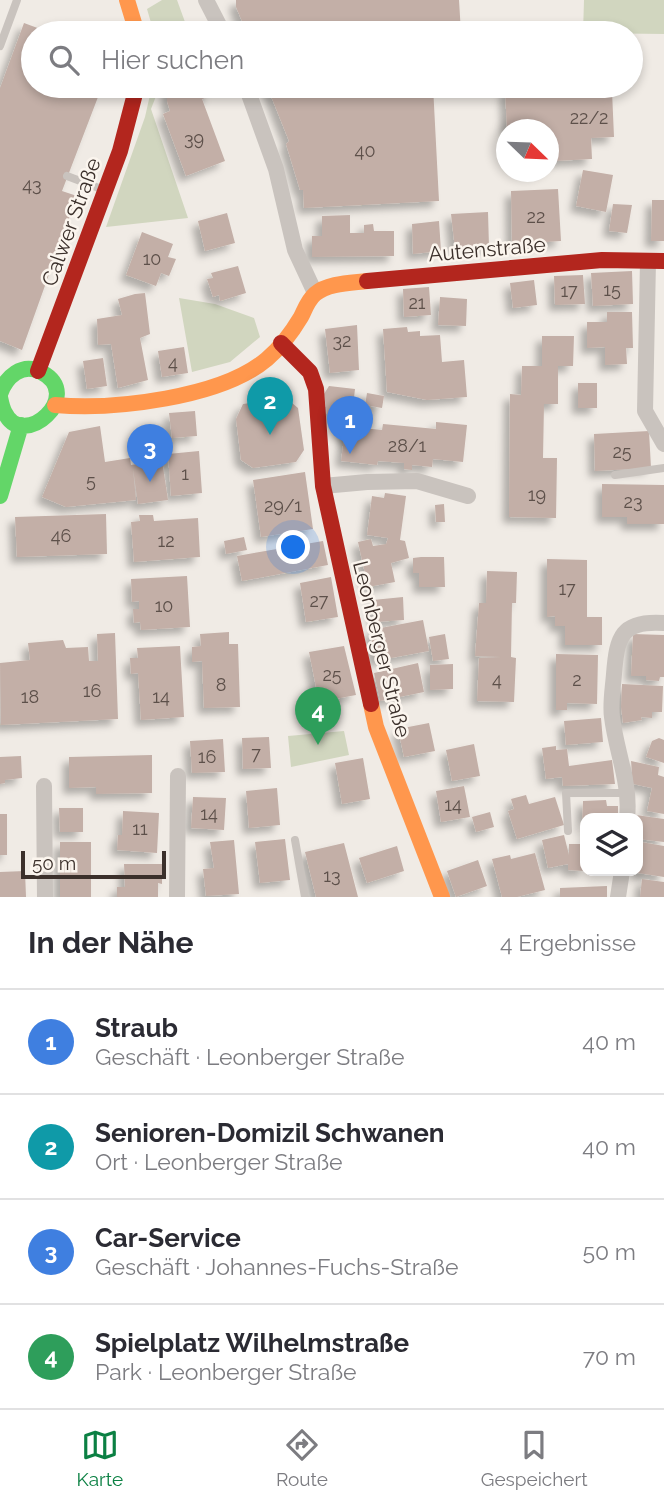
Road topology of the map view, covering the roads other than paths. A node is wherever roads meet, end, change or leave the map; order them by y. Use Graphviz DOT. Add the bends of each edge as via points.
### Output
graph roads {
  1 [pos="17,0"];
  2 [pos="127,0"];
  3 [pos="206,0"];
  4 [pos="133,21"];
  5 [pos="217,21"];
  6 [pos="0,46"];
  7 [pos="134,98"];
  8 [pos="250,98"];
  9 [pos="67,176"];
  10 [pos="105,191"];
  11 [pos="656,261"];
  12 [pos="316,293"];
  13 [pos="281,344"];
  14 [pos="38,371"];
  15 [pos="0,396"];
  16 [pos="55,405"];
  17 [pos="21,425"];
  18 [pos="663,439"];
  19 [pos="664,468"];
  20 [pos="615,475"];
  21 [pos="323,486"];
  22 [pos="0,496"];
  23 [pos="468,496"];
  24 [pos="664,623"];
  25 [pos="178,776"];
  26 [pos="44,786"];
  27 [pos="628,793"];
  28 [pos="627,813"];
  29 [pos="568,831"];
  30 [pos="295,840"];
  31 [pos="621,876"];
  32 [pos="45,897"];
  33 [pos="177,897"];
  34 [pos="305,897"];
  35 [pos="442,897"];
  36 [pos="618,897"];
  1 -- 6 [label="lane"];
  2 -- 4 [label="street"];
  3 -- 5 [label="street"];
  7 -- 10 [label="street, Calwer Straße"];
  8 -- 12 [label="street" via="275,169 295,250"];
  9 -- 10 [label="lane"];
  10 -- 14 [label="street, Calwer Straße"];
  11 -- 12 [label="street, Autenstraße" via="602,260 360,281"];
  11 -- 18 [label="street" via="645,411"];
  12 -- 13 [label="street"];
  13 -- 16 [label="street" via="247,373 218,385 116,406"];
  13 -- 21 [label="street, Leonberger Straße" via="310,372 316,389"];
  14 -- 15 [label="street" via="13,373 5,380"];
  14 -- 16 [label="street" via="52,383"];
  15 -- 17 [label="street" via="5,414"];
  16 -- 17 [label="street" via="43,422"];
  17 -- 22 [label="street"];
  19 -- 20 [label="lane"];
  21 -- 23 [label="street" via="417,481"];
  21 -- 35 [label="street, Leonberger Straße" via="376,727"];
  24 -- 27 [label="street" via="640,624 616,644 611,715"];
  25 -- 33 [label="street"];
  26 -- 32 [label="street"];
  27 -- 28 [label="street"];
  27 -- 29 [label="lane" via="566,793"];
  30 -- 34 [label="lane"];
  31 -- 36 [label="street"];
}
